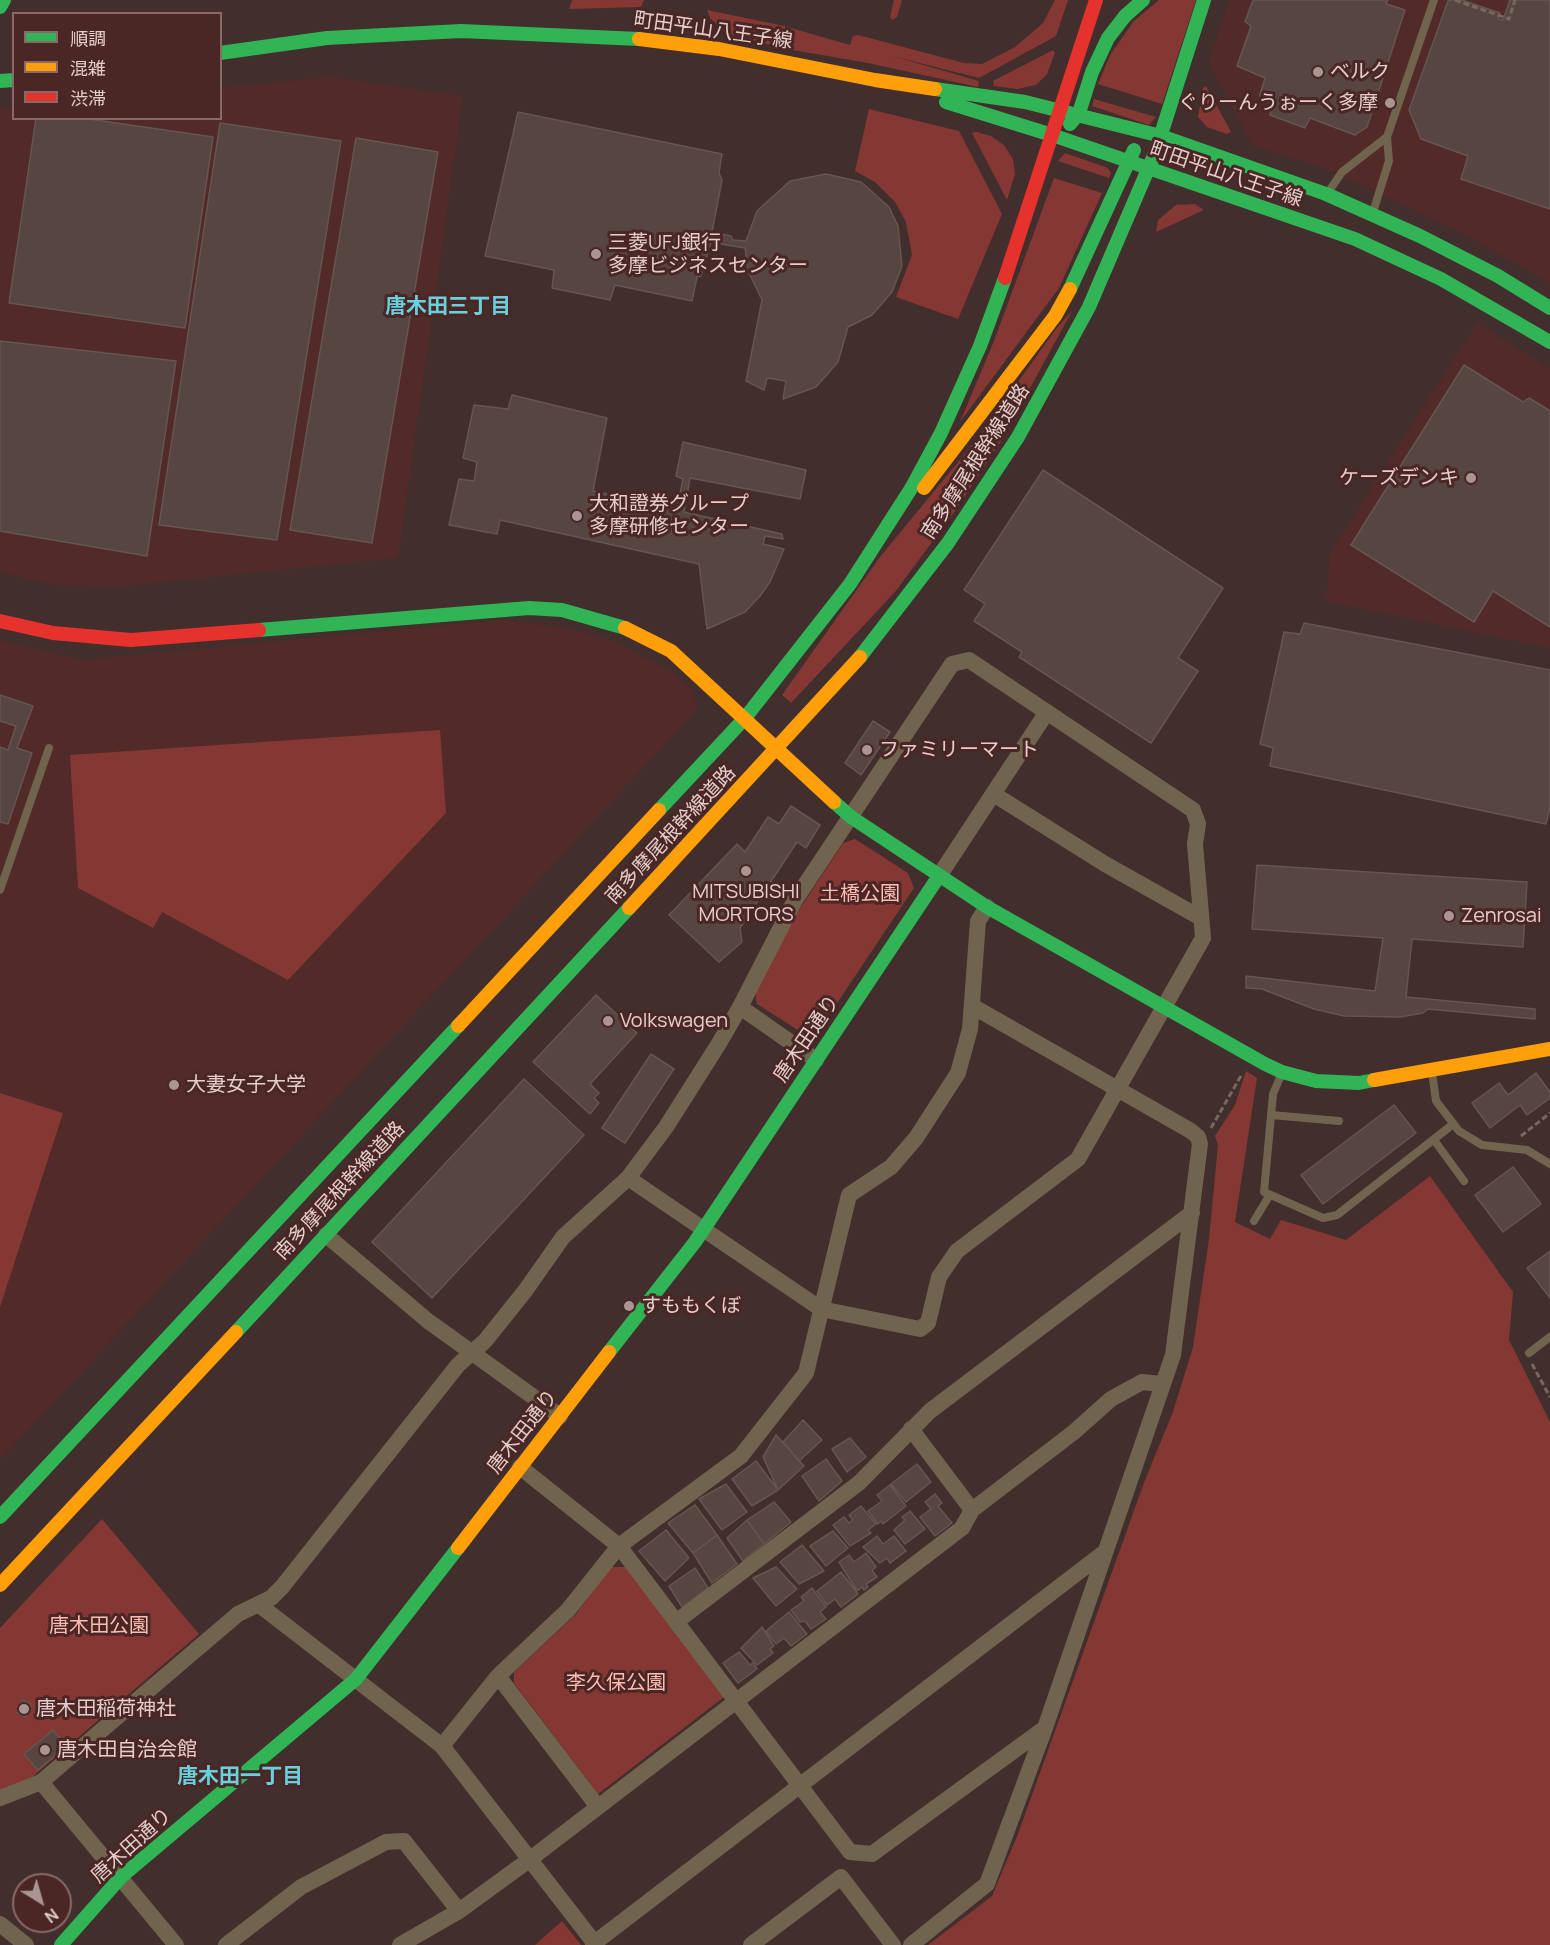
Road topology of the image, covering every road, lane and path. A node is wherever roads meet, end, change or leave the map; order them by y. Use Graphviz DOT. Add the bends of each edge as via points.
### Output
graph roads {
  1 [pos="4,0"];
  2 [pos="1096,0"];
  3 [pos="1143,0"];
  4 [pos="1204,0"];
  5 [pos="1434,0"];
  6 [pos="1455,0"];
  7 [pos="1515,0"];
  8 [pos="0,7"];
  9 [pos="222,53"];
  10 [pos="875,80"];
  11 [pos="1060,110"];
  12 [pos="1065,125"];
  13 [pos="1161,136"];
  14 [pos="1387,137"];
  15 [pos="1155,153"];
  16 [pos="1131,154"];
  17 [pos="1172,159"];
  18 [pos="1149,169"];
  19 [pos="1326,194"];
  20 [pos="1296,204"];
  21 [pos="1372,213"];
  22 [pos="1354,239"];
  23 [pos="1550,308"];
  24 [pos="1550,342"];
  25 [pos="876,548"];
  26 [pos="0,621"];
  27 [pos="1047,712"];
  28 [pos="745,718"];
  29 [pos="49,748"];
  30 [pos="778,748"];
  31 [pos="995,795"];
  32 [pos="851,817"];
  33 [pos="939,876"];
  34 [pos="0,890"];
  35 [pos="987,907"];
  36 [pos="1201,918"];
  37 [pos="972,1006"];
  38 [pos="740,1007"];
  39 [pos="1163,1008"];
  40 [pos="1550,1049"];
  41 [pos="816,1060"];
  42 [pos="1246,1067"];
  43 [pos="1282,1072"];
  44 [pos="1432,1072"];
  45 [pos="1117,1088"];
  46 [pos="1550,1113"];
  47 [pos="1271,1115"];
  48 [pos="1339,1120"];
  49 [pos="1452,1125"];
  50 [pos="1198,1137"];
  51 [pos="1513,1138"];
  52 [pos="1519,1138"];
  53 [pos="1434,1140"];
  54 [pos="1528,1140"];
  55 [pos="1550,1164"];
  56 [pos="628,1178"];
  57 [pos="1464,1181"];
  58 [pos="1269,1196"];
  59 [pos="1192,1213"];
  60 [pos="1254,1221"];
  61 [pos="704,1228"];
  62 [pos="326,1235"];
  63 [pos="821,1309"];
  64 [pos="1550,1337"];
  65 [pos="472,1352"];
  66 [pos="1529,1353"];
  67 [pos="1162,1384"];
  68 [pos="1550,1397"];
  69 [pos="560,1416"];
  70 [pos="911,1430"];
  71 [pos="520,1467"];
  72 [pos="972,1510"];
  73 [pos="0,1517"];
  74 [pos="619,1546"];
  75 [pos="1107,1551"];
  76 [pos="0,1586"];
  77 [pos="258,1604"];
  78 [pos="676,1622"];
  79 [pos="498,1676"];
  80 [pos="356,1678"];
  81 [pos="735,1701"];
  82 [pos="1045,1728"];
  83 [pos="442,1746"];
  84 [pos="41,1782"];
  85 [pos="800,1787"];
  86 [pos="0,1798"];
  87 [pos="598,1807"];
  88 [pos="529,1860"];
  89 [pos="121,1877"];
  90 [pos="459,1911"];
  91 [pos="0,1924"];
  92 [pos="594,1944"];
  93 [pos="26,1945"];
  94 [pos="61,1945"];
  95 [pos="176,1945"];
  96 [pos="226,1945"];
  97 [pos="400,1945"];
  98 [pos="751,1945"];
  99 [pos="893,1945"];
  100 [pos="911,1945"];
  1 -- 8 [label="main road"];
  2 -- 11 [label="main road"];
  3 -- 12 [label="main road, 南多摩尾根幹線道路" via="1108,38"];
  4 -- 13 [label="main road, 南多摩尾根幹線道路"];
  5 -- 14 [label="lane"];
  6 -- 7 [label="path" via="1509,19"];
  9 -- 10 [label="main road, 町田平山八王子線" via="327,38 461,31 597,35 719,49"];
  10 -- 11 [label="main road, 町田平山八王子線"];
  10 -- 12 [label="main road"];
  11 -- 12 [label="main road, 町田平山八王子線"];
  12 -- 13 [label="main road, 町田平山八王子線"];
  12 -- 16 [label="main road, 町田平山八王子線"];
  12 -- 16 [label="main road"];
  12 -- 25 [label="main road, 南多摩尾根幹線道路" via="972,364 941,433"];
  13 -- 15 [label="main road, 南多摩尾根幹線道路"];
  13 -- 16 [label="main road"];
  13 -- 19 [label="main road, 町田平山八王子線"];
  14 -- 19 [label="lane" via="1342,172"];
  14 -- 21 [label="lane" via="1389,161"];
  15 -- 16 [label="main road"];
  15 -- 17 [label="main road"];
  15 -- 18 [label="main road, 南多摩尾根幹線道路"];
  16 -- 18 [label="main road, 町田平山八王子線"];
  16 -- 25 [label="main road" via="1055,316"];
  18 -- 22 [label="main road, 町田平山八王子線"];
  18 -- 30 [label="main road, 南多摩尾根幹線道路" via="1089,307 1018,436 903,604"];
  19 -- 21 [label="main road, 町田平山八王子線"];
  20 -- 22 [label="main road"];
  21 -- 23 [label="main road, 町田平山八王子線" via="1498,276"];
  22 -- 24 [label="main road, 町田平山八王子線" via="1441,279"];
  25 -- 28 [label="main road, 南多摩尾根幹線道路"];
  26 -- 28 [label="main road" via="53,633 131,640 529,608 562,610 621,626 671,651"];
  27 -- 31 [label="street"];
  27 -- 32 [label="street" via="969,660 958,660"];
  27 -- 36 [label="street" via="1193,810 1198,824 1195,844"];
  28 -- 30 [label="main road"];
  28 -- 73 [label="main road, 南多摩尾根幹線道路"];
  29 -- 34 [label="lane"];
  30 -- 32 [label="main road"];
  30 -- 62 [label="main road, 南多摩尾根幹線道路"];
  31 -- 33 [label="street"];
  31 -- 36 [label="street"];
  32 -- 33 [label="main road"];
  32 -- 38 [label="street" via="795,900"];
  33 -- 35 [label="main road"];
  33 -- 41 [label="main road, 唐木田通り"];
  35 -- 37 [label="street" via="978,921"];
  35 -- 39 [label="main road"];
  36 -- 39 [label="street" via="1203,938"];
  37 -- 45 [label="street"];
  37 -- 63 [label="street" via="958,1073 916,1138 891,1167 849,1195"];
  38 -- 41 [label="street"];
  38 -- 56 [label="street" via="666,1127"];
  39 -- 43 [label="main road"];
  39 -- 45 [label="street"];
  40 -- 44 [label="main road"];
  41 -- 61 [label="main road, 唐木田通り"];
  42 -- 50 [label="path" via="1210,1130"];
  43 -- 44 [label="main road" via="1339,1083 1376,1082"];
  43 -- 47 [label="lane"];
  44 -- 49 [label="lane" via="1437,1101"];
  45 -- 50 [label="street"];
  45 -- 63 [label="street" via="1078,1159 957,1251 939,1277 928,1323 920,1329"];
  46 -- 52 [label="path"];
  47 -- 48 [label="lane"];
  47 -- 58 [label="lane" via="1264,1192"];
  49 -- 53 [label="lane"];
  49 -- 55 [label="lane" via="1482,1144 1527,1150"];
  50 -- 59 [label="street"];
  51 -- 52 [label="path"];
  52 -- 54 [label="path"];
  53 -- 57 [label="lane"];
  53 -- 58 [label="lane" via="1330,1218"];
  56 -- 61 [label="street"];
  56 -- 65 [label="street" via="562,1237 525,1291"];
  58 -- 60 [label="lane"];
  59 -- 67 [label="street" via="1173,1355"];
  59 -- 70 [label="street" via="930,1411"];
  61 -- 63 [label="street"];
  61 -- 69 [label="main road, 唐木田通り"];
  62 -- 65 [label="street"];
  62 -- 76 [label="main road, 南多摩尾根幹線道路"];
  63 -- 74 [label="street" via="806,1373 741,1456"];
  64 -- 66 [label="lane"];
  65 -- 69 [label="street"];
  65 -- 77 [label="street" via="282,1587"];
  66 -- 68 [label="path"];
  67 -- 72 [label="street" via="1142,1382 1124,1391"];
  67 -- 75 [label="street"];
  69 -- 71 [label="main road, 唐木田通り"];
  70 -- 72 [label="street"];
  70 -- 78 [label="street" via="859,1483"];
  71 -- 74 [label="street"];
  71 -- 80 [label="main road, 唐木田通り"];
  72 -- 81 [label="street" via="962,1528"];
  74 -- 78 [label="street"];
  74 -- 79 [label="street" via="568,1610"];
  75 -- 82 [label="street"];
  75 -- 85 [label="street"];
  77 -- 80 [label="street"];
  77 -- 84 [label="street" via="237,1614"];
  78 -- 81 [label="street"];
  79 -- 83 [label="street"];
  79 -- 87 [label="street"];
  80 -- 83 [label="street"];
  80 -- 89 [label="main road, 唐木田通り"];
  81 -- 85 [label="street"];
  81 -- 87 [label="street"];
  82 -- 85 [label="street" via="872,1854 850,1852"];
  82 -- 100 [label="street" via="987,1884"];
  83 -- 88 [label="street"];
  84 -- 86 [label="street"];
  84 -- 89 [label="street"];
  85 -- 92 [label="street"];
  87 -- 88 [label="street"];
  88 -- 90 [label="street"];
  88 -- 92 [label="street"];
  89 -- 94 [label="main road, 唐木田通り"];
  89 -- 95 [label="street"];
  90 -- 96 [label="street" via="404,1841 386,1842 301,1887"];
  90 -- 97 [label="street"];
  91 -- 93 [label="street"];
  98 -- 99 [label="street" via="841,1877"];
}
